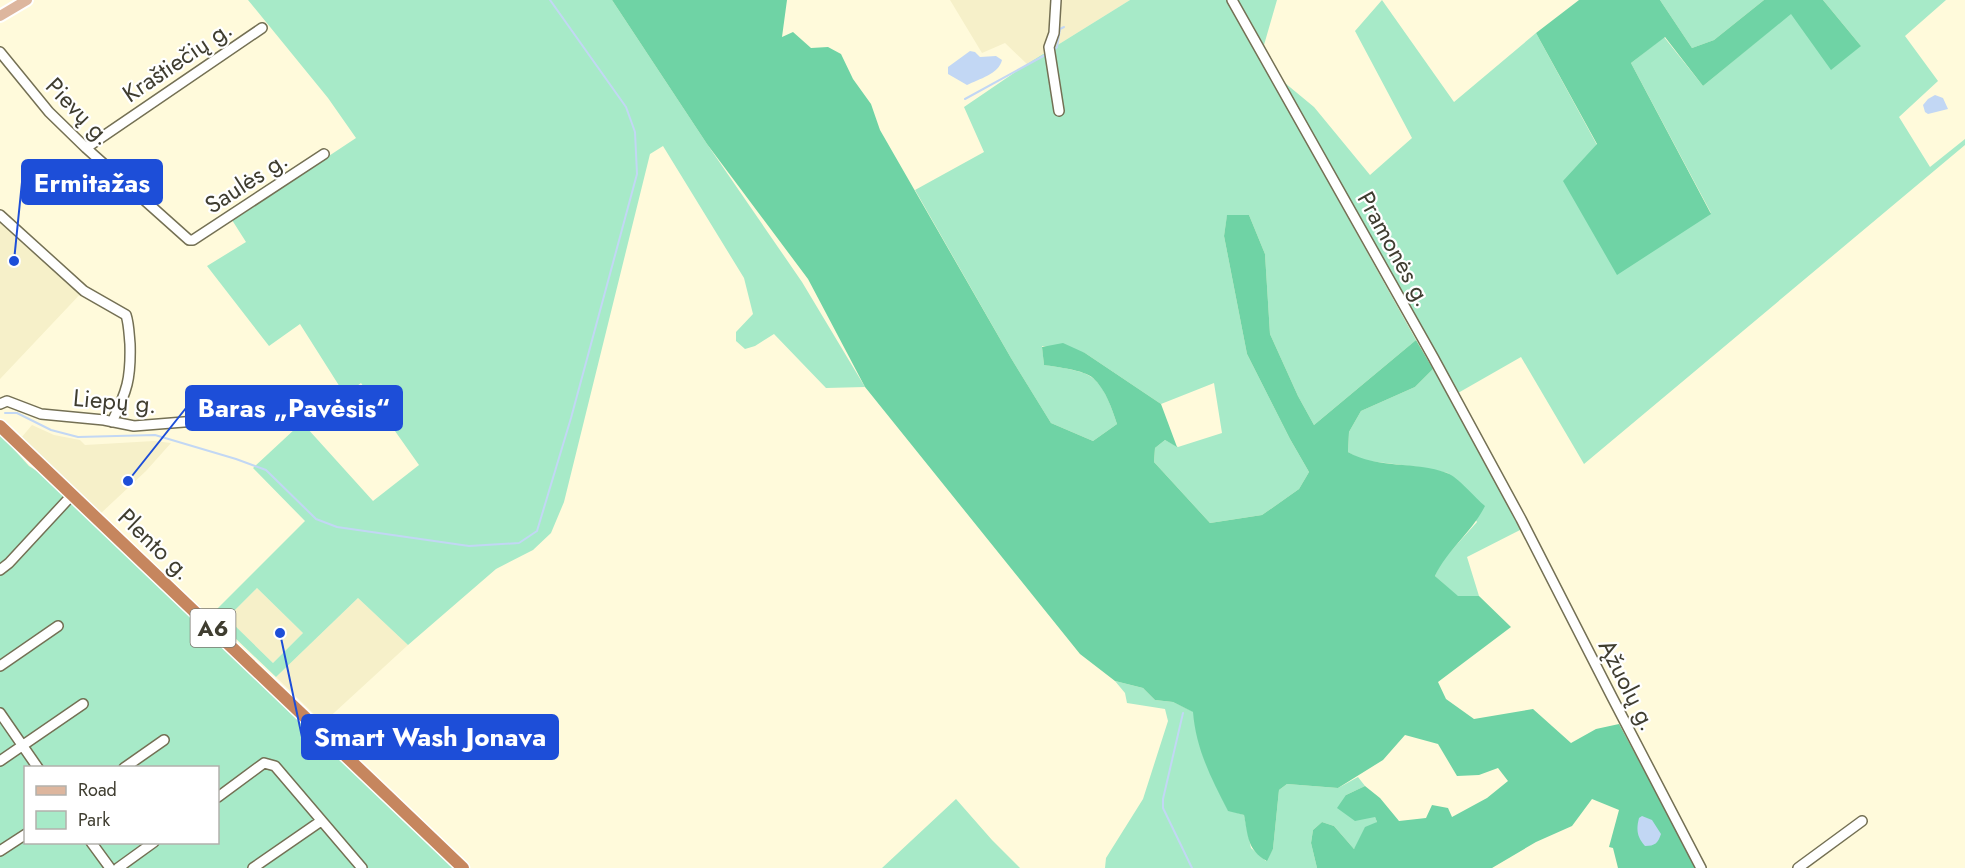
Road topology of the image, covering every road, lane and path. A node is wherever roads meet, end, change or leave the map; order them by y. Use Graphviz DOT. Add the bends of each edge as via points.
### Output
graph roads {
  1 [pos="27,0"];
  2 [pos="1056,0"];
  3 [pos="1232,0"];
  4 [pos="0,16"];
  5 [pos="262,27"];
  6 [pos="0,52"];
  7 [pos="1059,111"];
  8 [pos="86,148"];
  9 [pos="324,154"];
  10 [pos="0,215"];
  11 [pos="189,240"];
  12 [pos="360,391"];
  13 [pos="0,404"];
  14 [pos="112,422"];
  15 [pos="0,426"];
  16 [pos="72,495"];
  17 [pos="1521,519"];
  18 [pos="0,570"];
  19 [pos="58,626"];
  20 [pos="0,666"];
  21 [pos="82,704"];
  22 [pos="0,713"];
  23 [pos="164,740"];
  24 [pos="22,745"];
  25 [pos="0,761"];
  26 [pos="37,766"];
  27 [pos="127,766"];
  28 [pos="219,795"];
  29 [pos="321,821"];
  30 [pos="1862,821"];
  31 [pos="24,835"];
  32 [pos="92,844"];
  33 [pos="153,844"];
  34 [pos="0,851"];
  35 [pos="110,868"];
  36 [pos="118,868"];
  37 [pos="253,868"];
  38 [pos="362,868"];
  39 [pos="463,868"];
  40 [pos="1701,868"];
  41 [pos="1798,868"];
  1 -- 4 [label="main road"];
  2 -- 7 [label="street" via="1049,47"];
  3 -- 17 [label="street, Pramonės g."];
  5 -- 8 [label="street, Kraštiečių g."];
  6 -- 8 [label="street, Pievų g." via="49,112"];
  8 -- 11 [label="street, Pievų g."];
  9 -- 11 [label="street, Saulės g."];
  10 -- 14 [label="street" via="84,291 126,315 130,377"];
  12 -- 14 [label="street, Liepų g." via="307,426 246,417 155,426"];
  13 -- 14 [label="street, Liepų g." via="7,401 40,414"];
  15 -- 16 [label="highway, Plento g. / A6"];
  16 -- 18 [label="street"];
  16 -- 39 [label="highway, Plento g. / A6"];
  17 -- 40 [label="street, Ąžuolų g."];
  19 -- 20 [label="street"];
  21 -- 24 [label="street"];
  22 -- 24 [label="street"];
  23 -- 27 [label="street"];
  24 -- 25 [label="street"];
  24 -- 26 [label="street"];
  28 -- 29 [label="street" via="264,763 275,765"];
  29 -- 37 [label="street"];
  29 -- 38 [label="street"];
  30 -- 41 [label="street"];
  31 -- 34 [label="street"];
  32 -- 35 [label="street"];
  33 -- 36 [label="street"];
}
